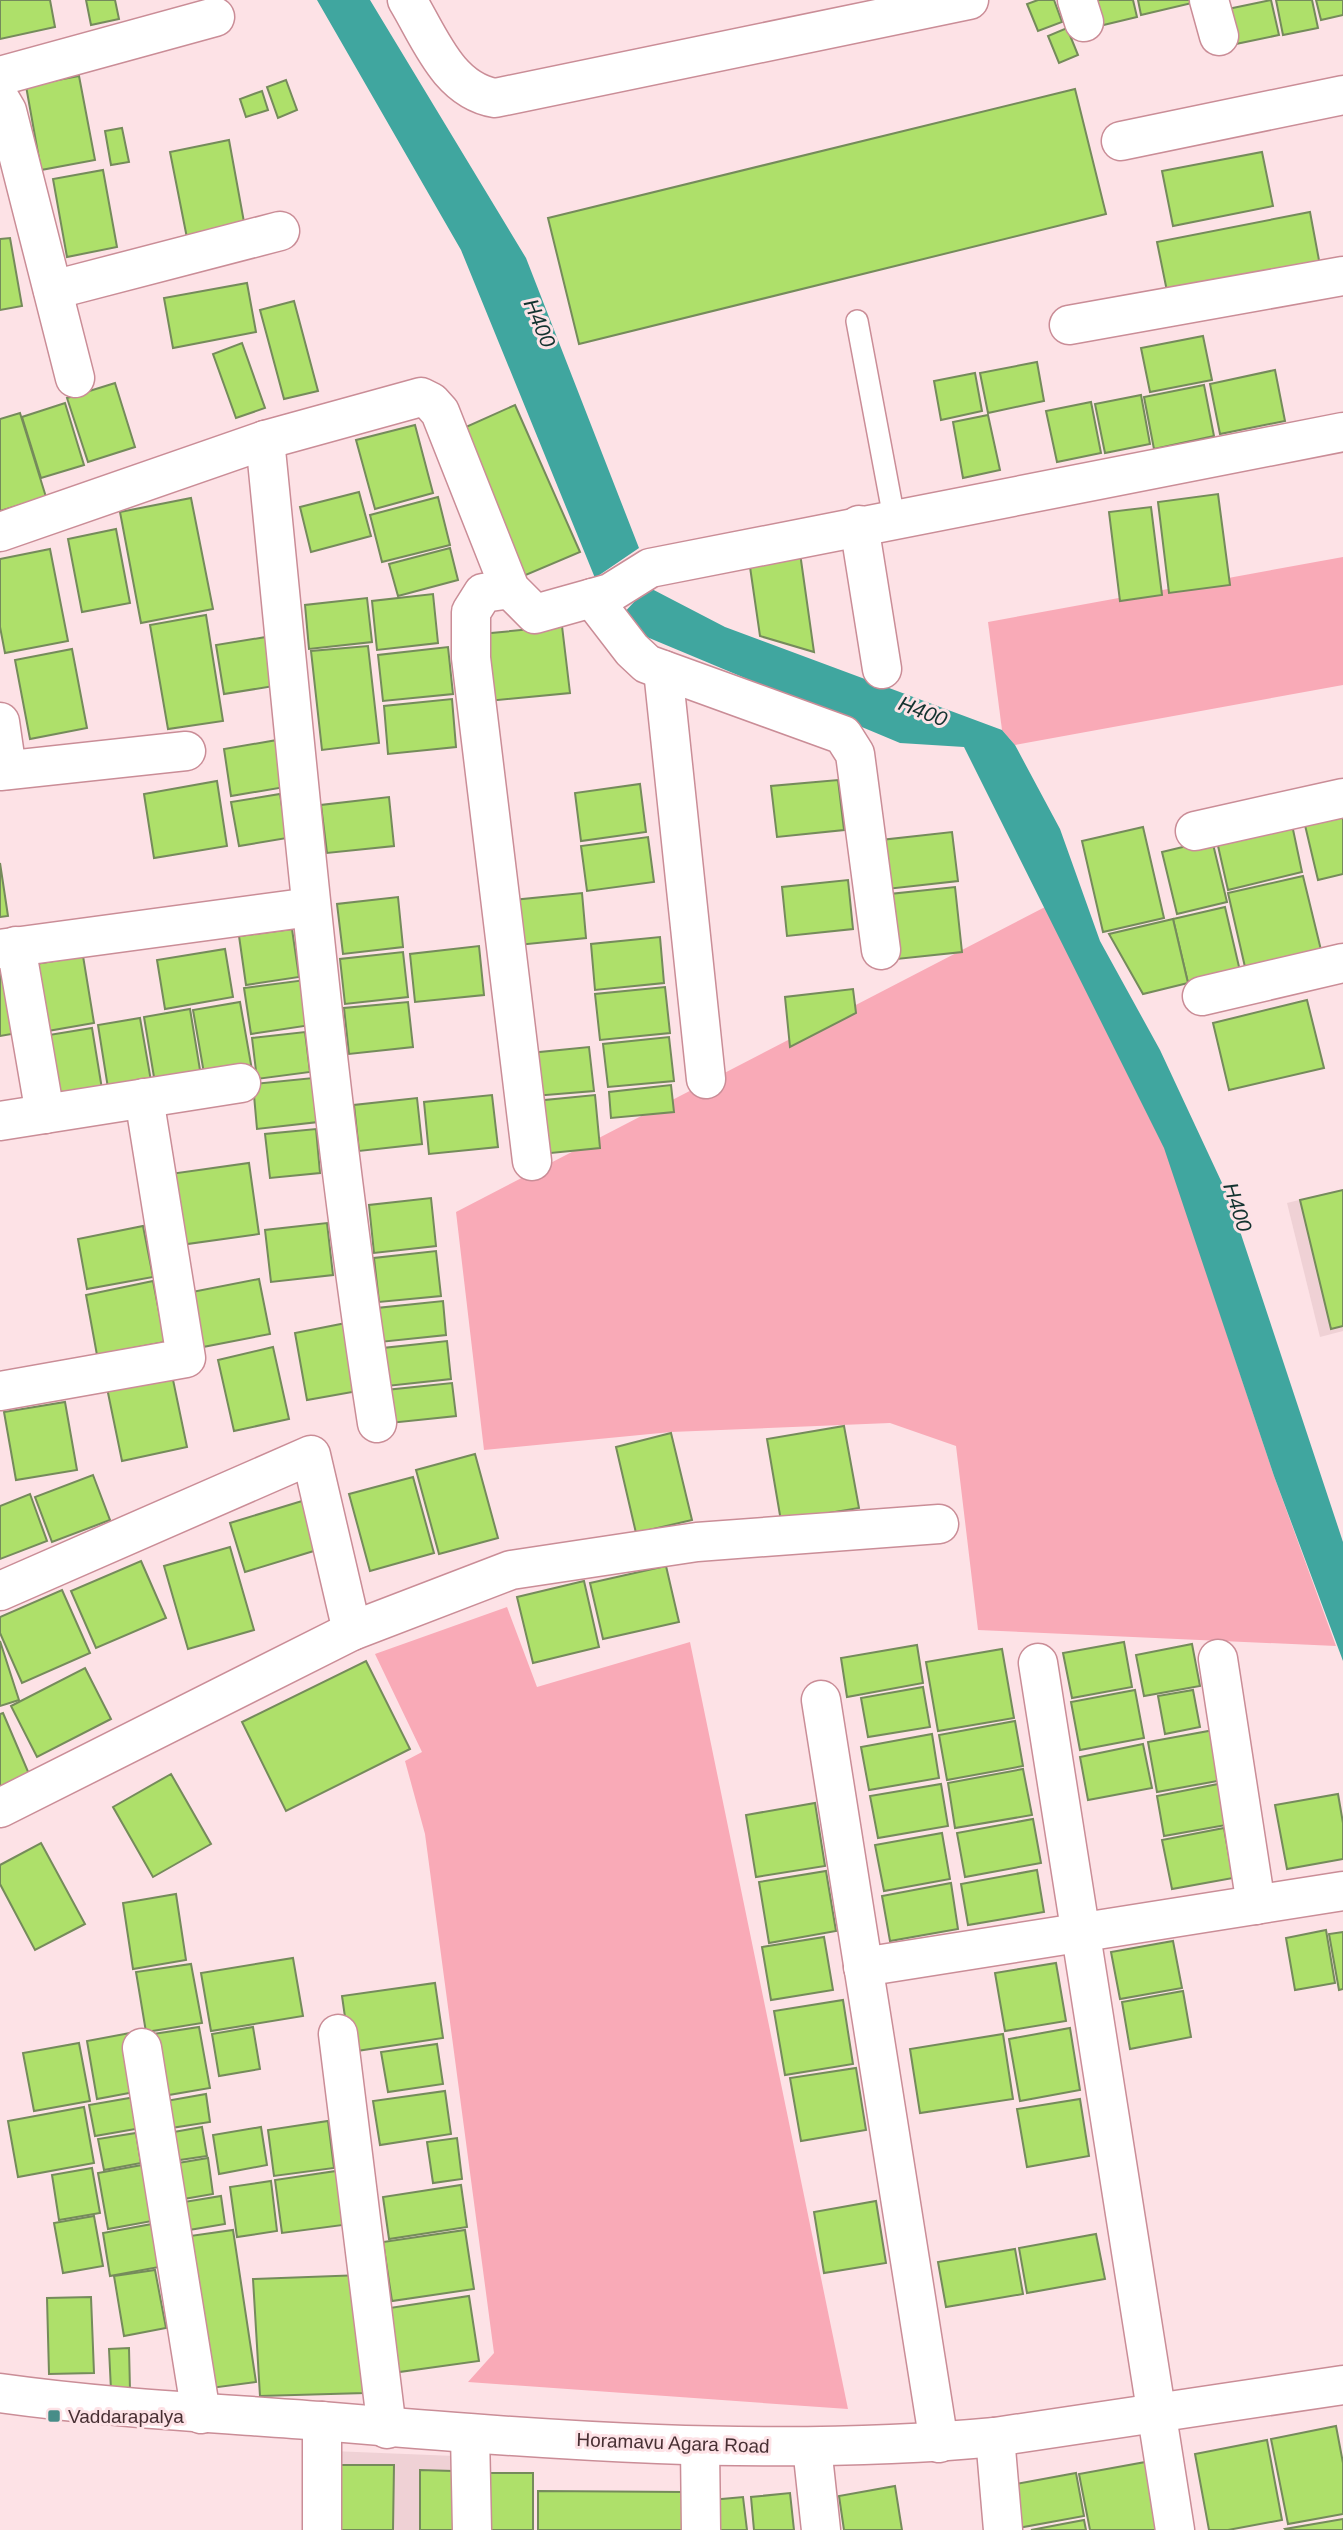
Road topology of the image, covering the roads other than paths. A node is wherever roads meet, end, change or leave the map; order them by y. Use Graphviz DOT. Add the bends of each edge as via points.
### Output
graph roads {
  1 [pos="407,0"];
  2 [pos="969,0"];
  3 [pos="215,18"];
  4 [pos="0,76"];
  5 [pos="1343,94"];
  6 [pos="0,99"];
  7 [pos="1121,141"];
  8 [pos="280,231"];
  9 [pos="1343,276"];
  10 [pos="53,290"];
  11 [pos="857,321"];
  12 [pos="1069,325"];
  13 [pos="75,378"];
  14 [pos="1343,432"];
  15 [pos="265,440"];
  16 [pos="877,522"];
  17 [pos="0,532"];
  18 [pos="510,589"];
  19 [pos="601,596"];
  20 [pos="882,669"];
  21 [pos="663,670"];
  22 [pos="0,722"];
  23 [pos="186,751"];
  24 [pos="3,771"];
  25 [pos="1343,798"];
  26 [pos="1195,831"];
  27 [pos="311,907"];
  28 [pos="8,947"];
  29 [pos="881,950"];
  30 [pos="1343,963"];
  31 [pos="1202,996"];
  32 [pos="706,1079"];
  33 [pos="241,1083"];
  34 [pos="144,1098"];
  35 [pos="45,1114"];
  36 [pos="0,1121"];
  37 [pos="532,1161"];
  38 [pos="0,1391"];
  39 [pos="377,1423"];
  40 [pos="939,1524"];
  41 [pos="0,1591"];
  42 [pos="352,1631"];
  43 [pos="1218,1659"];
  44 [pos="1038,1663"];
  45 [pos="821,1700"];
  46 [pos="0,1808"];
  47 [pos="1343,1891"];
  48 [pos="1256,1905"];
  49 [pos="1080,1933"];
  50 [pos="863,1967"];
  51 [pos="338,2034"];
  52 [pos="142,2048"];
  53 [pos="1343,2385"];
  54 [pos="0,2393"];
  55 [pos="201,2414"];
  56 [pos="1156,2414"];
  57 [pos="322,2421"];
  58 [pos="387,2429"];
  59 [pos="470,2434"];
  60 [pos="995,2437"];
  61 [pos="939,2442"];
  62 [pos="699,2446"];
  63 [pos="812,2447"];
  64 [pos="322,2530"];
  65 [pos="472,2530"];
  66 [pos="701,2530"];
  67 [pos="821,2530"];
  68 [pos="1003,2530"];
  69 [pos="1175,2530"];
  1 -- 2 [label="street" via="454,77 479,95 495,97"];
  3 -- 4 [label="street"];
  5 -- 7 [label="street"];
  6 -- 10 [label="street" via="7,111"];
  8 -- 10 [label="street"];
  9 -- 12 [label="street"];
  10 -- 13 [label="street"];
  11 -- 16 [label="lane"];
  14 -- 16 [label="street"];
  15 -- 17 [label="street"];
  15 -- 18 [label="street" via="421,397 432,402 440,412"];
  15 -- 27 [label="street"];
  16 -- 19 [label="street" via="650,568"];
  16 -- 20 [label="street"];
  18 -- 19 [label="street" via="535,614"];
  18 -- 37 [label="street" via="483,593 471,612 471,657"];
  19 -- 21 [label="street" via="632,650 647,664"];
  21 -- 29 [label="street" via="843,735 855,754"];
  21 -- 32 [label="street"];
  22 -- 24 [label="street"];
  23 -- 24 [label="street"];
  25 -- 26 [label="street"];
  27 -- 28 [label="street"];
  27 -- 39 [label="street" via="353,1268"];
  28 -- 35 [label="street"];
  30 -- 31 [label="street"];
  33 -- 34 [label="street"];
  34 -- 35 [label="street"];
  34 -- 38 [label="street" via="186,1358"];
  35 -- 36 [label="street"];
  40 -- 42 [label="street" via="696,1542 511,1570"];
  41 -- 42 [label="street" via="311,1455"];
  42 -- 46 [label="street"];
  43 -- 48 [label="street"];
  44 -- 49 [label="street"];
  45 -- 50 [label="street"];
  47 -- 48 [label="street"];
  48 -- 49 [label="street"];
  49 -- 50 [label="street"];
  49 -- 56 [label="street"];
  50 -- 61 [label="street"];
  51 -- 58 [label="street"];
  52 -- 55 [label="street"];
  53 -- 56 [label="street, Horamavu Agara Road"];
  54 -- 55 [label="street, Horamavu Agara Road"];
  55 -- 57 [label="street, Horamavu Agara Road"];
  56 -- 60 [label="street, Horamavu Agara Road"];
  56 -- 69 [label="street"];
  57 -- 58 [label="street, Horamavu Agara Road"];
  57 -- 64 [label="street"];
  58 -- 59 [label="street, Horamavu Agara Road"];
  59 -- 62 [label="street, Horamavu Agara Road"];
  59 -- 65 [label="street"];
  60 -- 61 [label="street, Horamavu Agara Road"];
  60 -- 68 [label="street"];
  61 -- 63 [label="street, Horamavu Agara Road"];
  62 -- 63 [label="street, Horamavu Agara Road"];
  62 -- 66 [label="street"];
  63 -- 67 [label="street"];
}
